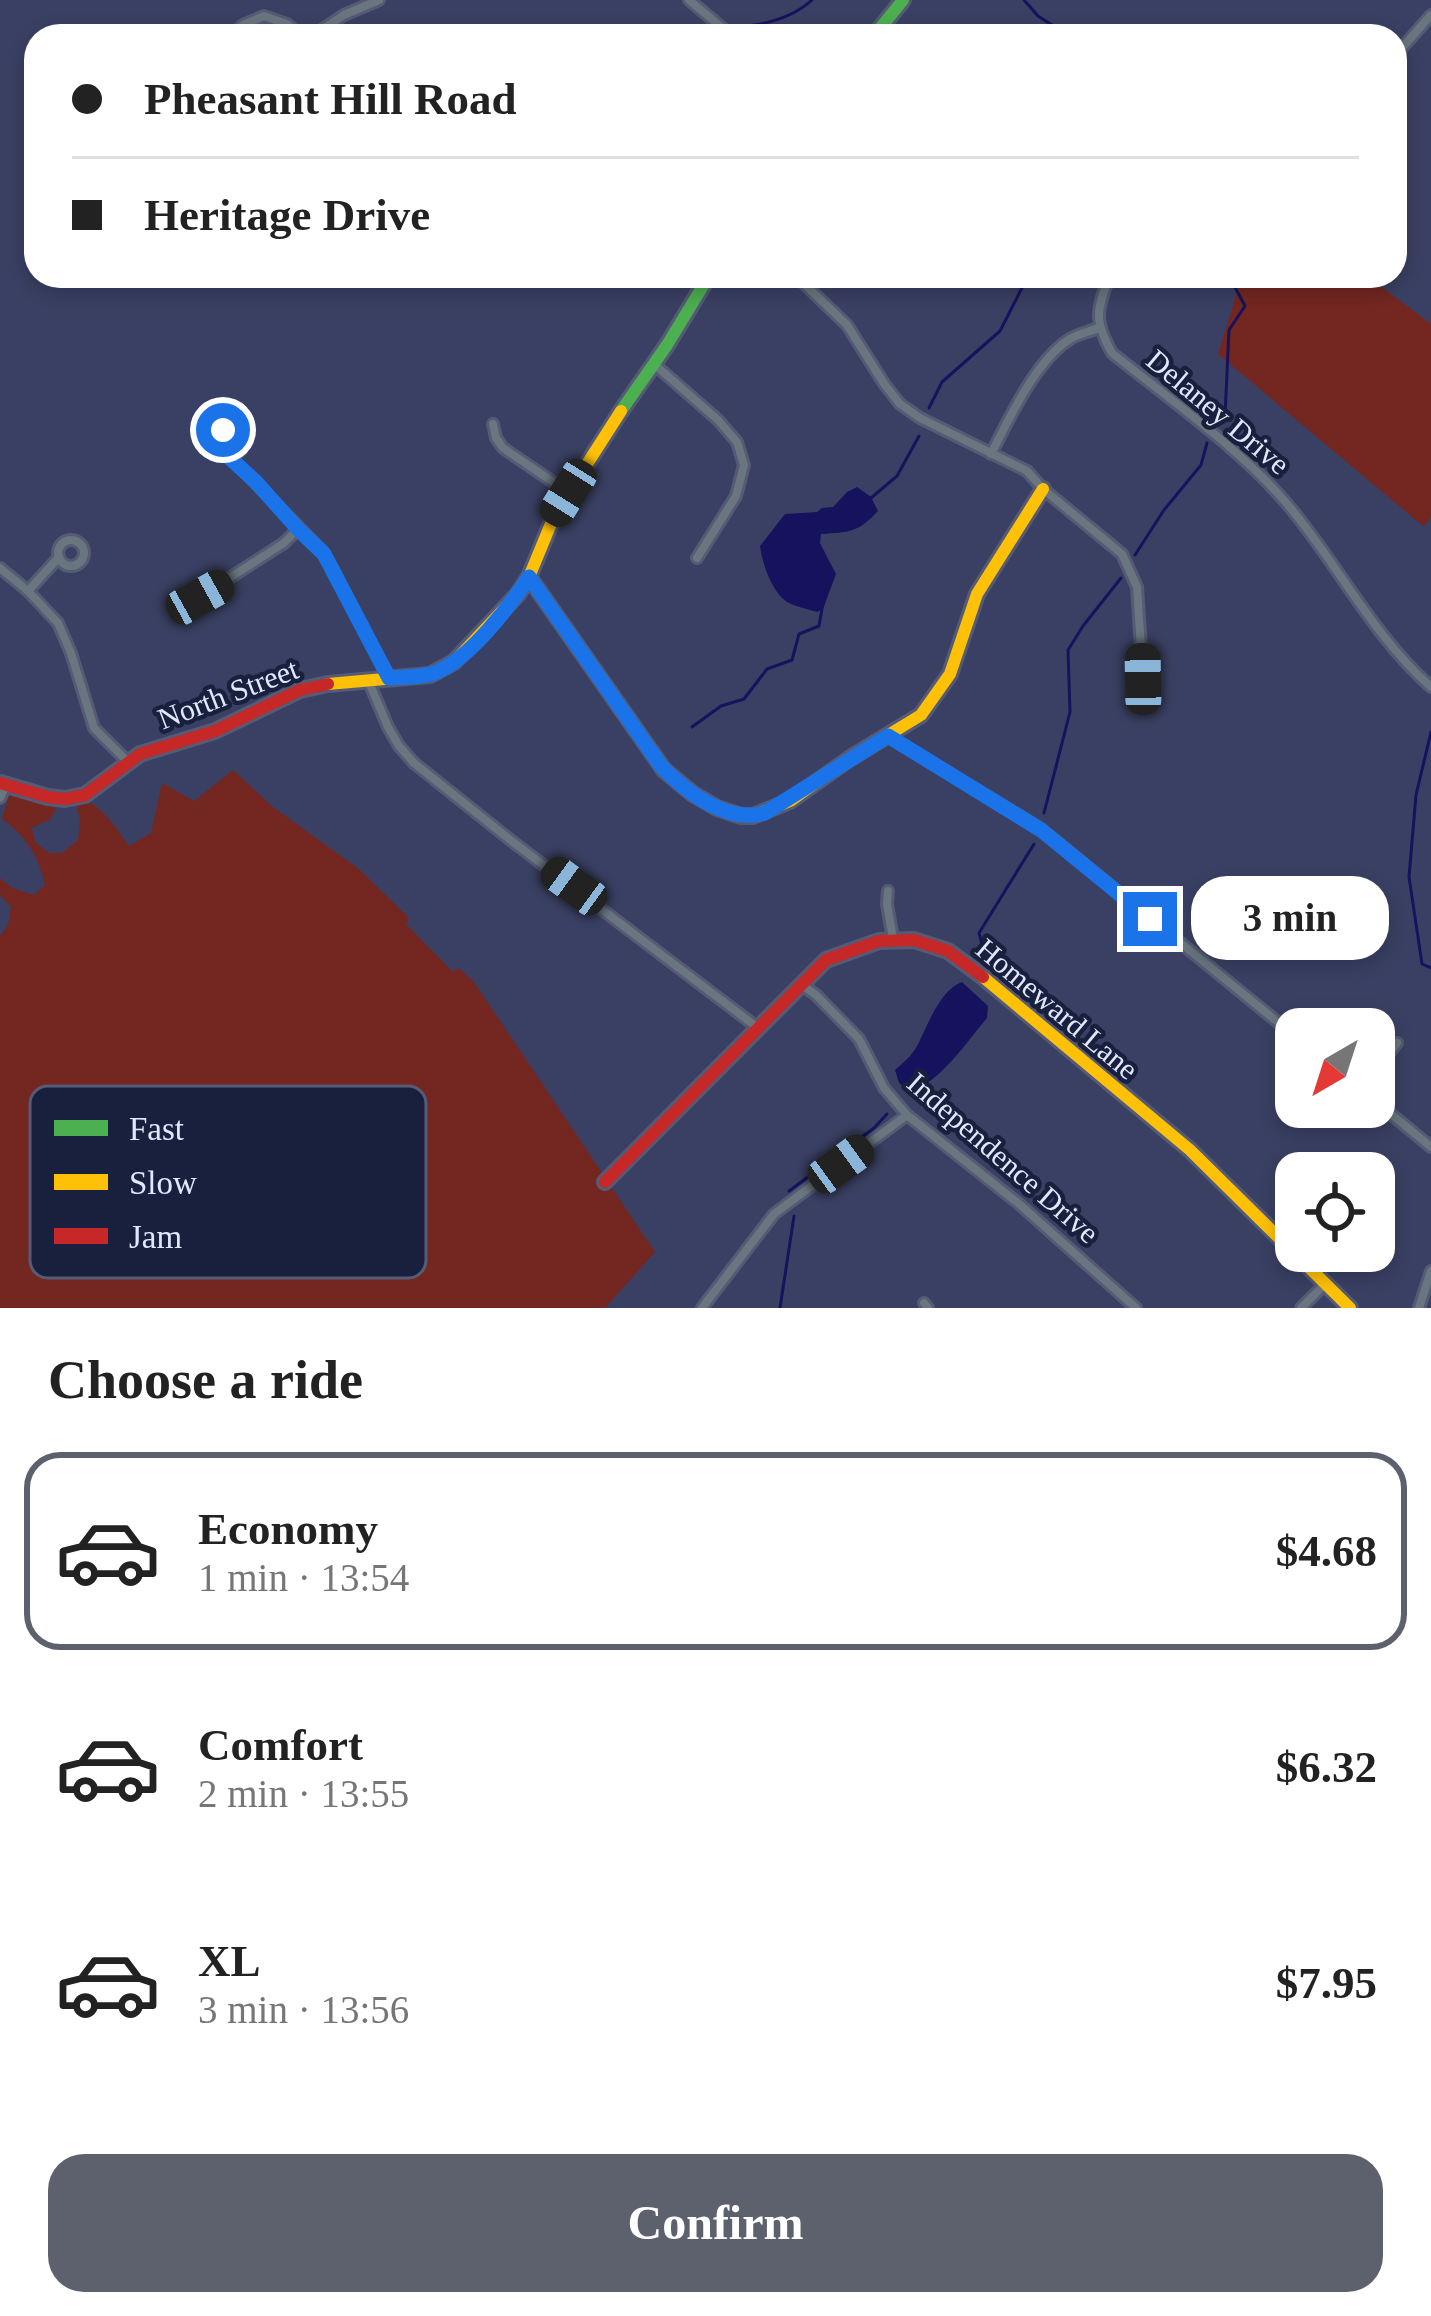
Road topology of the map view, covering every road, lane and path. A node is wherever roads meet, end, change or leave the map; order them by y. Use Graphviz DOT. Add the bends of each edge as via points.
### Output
graph roads {
  1 [pos="379,0"];
  2 [pos="688,0"];
  3 [pos="903,0"];
  4 [pos="1431,15"];
  5 [pos="245,24"];
  6 [pos="287,24"];
  7 [pos="330,24"];
  8 [pos="717,24"];
  9 [pos="884,24"];
  10 [pos="1407,42"];
  11 [pos="702,288"];
  12 [pos="808,288"];
  13 [pos="1105,288"];
  14 [pos="1098,328"];
  15 [pos="654,364"];
  16 [pos="493,424"];
  17 [pos="991,454"];
  18 [pos="230,458"];
  19 [pos="1043,489"];
  20 [pos="568,493"];
  21 [pos="298,529"];
  22 [pos="59,557"];
  23 [pos="697,558"];
  24 [pos="0,568"];
  25 [pos="529,577"];
  26 [pos="28,591"];
  27 [pos="200,597"];
  28 [pos="389,678"];
  29 [pos="1143,679"];
  30 [pos="368,680"];
  31 [pos="1431,687"];
  32 [pos="888,736"];
  33 [pos="128,762"];
  34 [pos="2,789"];
  35 [pos="888,891"];
  36 [pos="893,939"];
  37 [pos="802,985"];
  38 [pos="1275,1020"];
  39 [pos="758,1028"];
  40 [pos="1397,1043"];
  41 [pos="1395,1046"];
  42 [pos="907,1115"];
  43 [pos="1395,1117"];
  44 [pos="1431,1147"];
  45 [pos="605,1181"];
  46 [pos="1431,1271"];
  47 [pos="1326,1283"];
  48 [pos="702,1308"];
  49 [pos="1136,1308"];
  50 [pos="1301,1308"];
  51 [pos="1350,1308"];
  52 [pos="1419,1308"];
  1 -- 7 [label="street"];
  2 -- 8 [label="street"];
  3 -- 9 [label="street"];
  4 -- 10 [label="street"];
  5 -- 6 [label="street" via="264,16"];
  11 -- 15 [label="street, North Street"];
  12 -- 17 [label="street" via="847,325 900,404"];
  13 -- 14 [label="street"];
  14 -- 17 [label="street" via="1051,356"];
  14 -- 31 [label="street, Delaney Drive" via="1112,353 1265,479"];
  15 -- 20 [label="street, North Street"];
  15 -- 23 [label="street" via="737,442 744,465 736,496"];
  16 -- 20 [label="street" via="503,448"];
  17 -- 19 [label="street"];
  18 -- 21 [label="street"];
  19 -- 29 [label="street" via="1122,554 1131,571"];
  19 -- 32 [label="street" via="977,594 937,696"];
  20 -- 25 [label="street, North Street"];
  21 -- 27 [label="street"];
  21 -- 28 [label="street" via="332,566"];
  22 -- 26 [label="street"];
  24 -- 26 [label="street"];
  25 -- 28 [label="street, North Street" via="454,662"];
  25 -- 32 [label="street" via="664,770 725,811 752,816 774,809"];
  26 -- 33 [label="street" via="58,622 94,728"];
  28 -- 30 [label="street, North Street"];
  30 -- 33 [label="street, North Street" via="301,690"];
  30 -- 39 [label="street" via="414,763"];
  32 -- 38 [label="street" via="1041,830"];
  33 -- 34 [label="street, North Street" via="94,790 65,799"];
  35 -- 36 [label="street"];
  36 -- 37 [label="street" via="845,950"];
  36 -- 47 [label="street, Homeward Lane" via="932,944 965,962 1190,1150"];
  37 -- 39 [label="street"];
  37 -- 42 [label="street, Independence Drive" via="859,1039"];
  39 -- 45 [label="street"];
  40 -- 41 [label="street"];
  42 -- 48 [label="street" via="774,1214"];
  42 -- 49 [label="street, Independence Drive"];
  43 -- 44 [label="street"];
  46 -- 52 [label="street"];
  47 -- 50 [label="street"];
  47 -- 51 [label="street, Homeward Lane"];
}
